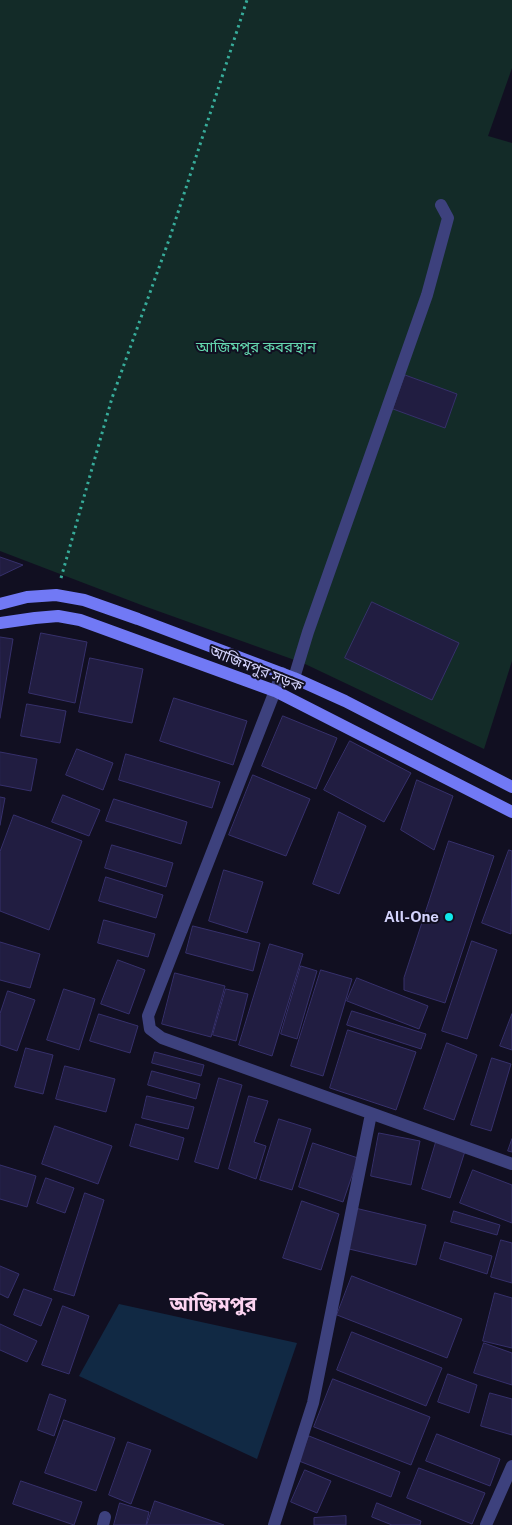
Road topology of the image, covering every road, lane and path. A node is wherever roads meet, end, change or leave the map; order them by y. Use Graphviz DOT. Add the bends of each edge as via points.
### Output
graph roads {
  1 [pos="247,0"];
  2 [pos="441,205"];
  3 [pos="56,595"];
  4 [pos="0,604"];
  5 [pos="0,623"];
  6 [pos="288,675"];
  7 [pos="275,691"];
  8 [pos="512,787"];
  9 [pos="512,812"];
  10 [pos="371,1114"];
  11 [pos="512,1164"];
  12 [pos="512,1466"];
  13 [pos="274,1525"];
  14 [pos="486,1525"];
  1 -- 3 [label="path" via="170,237 112,398"];
  2 -- 6 [label="street" via="448,218 427,295 311,622"];
  3 -- 4 [label="main road, আজিমপুর সড়ক" via="27,597"];
  3 -- 6 [label="main road, আজিমপুর সড়ক" via="84,600"];
  5 -- 7 [label="main road, আজিমপুর সড়ক" via="58,616 80,620"];
  6 -- 7 [label="street"];
  6 -- 8 [label="main road, আজিমপুর সড়ক"];
  7 -- 9 [label="main road, আজিমপুর সড়ক"];
  7 -- 10 [label="street" via="148,1016 150,1030 162,1038"];
  10 -- 11 [label="street"];
  10 -- 13 [label="street" via="313,1403"];
  12 -- 14 [label="street"];
}
